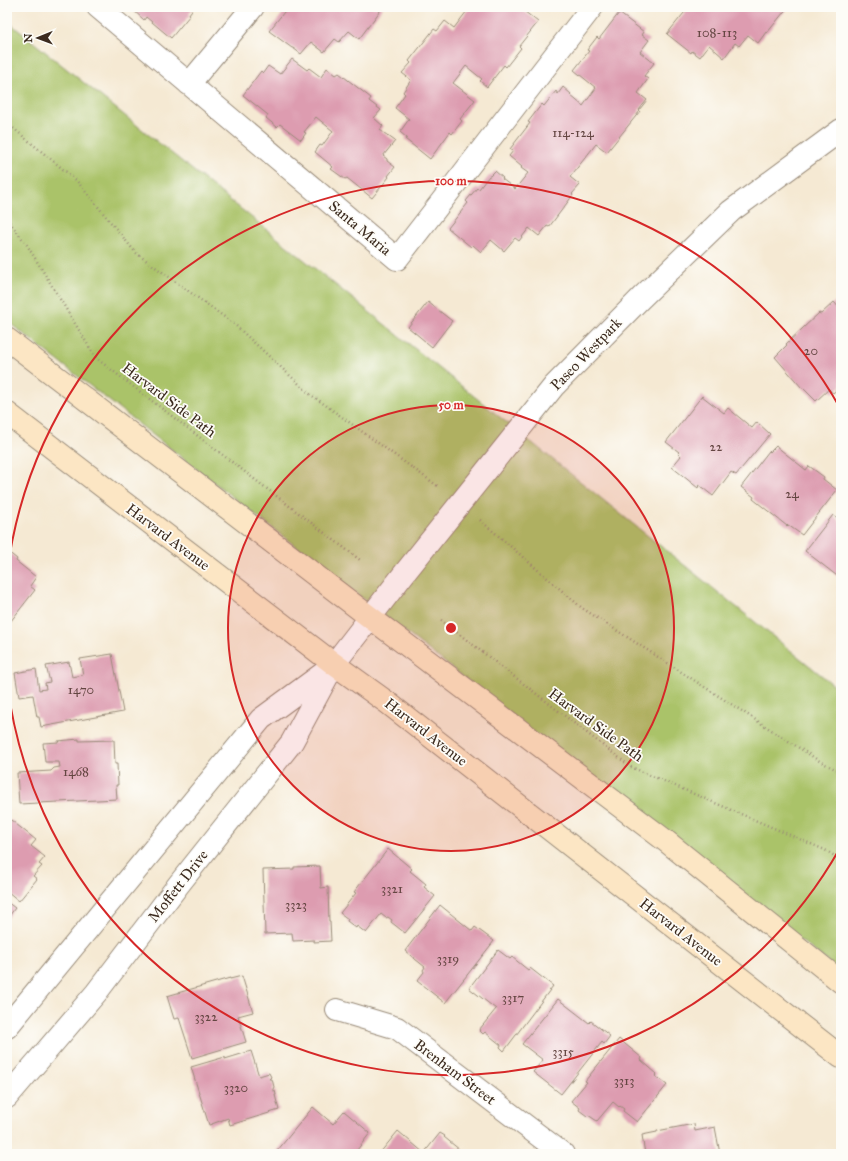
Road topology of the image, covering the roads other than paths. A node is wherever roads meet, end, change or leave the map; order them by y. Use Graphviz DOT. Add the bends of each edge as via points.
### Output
graph roads {
  1 [pos="98,7"];
  2 [pos="253,7"];
  3 [pos="592,7"];
  4 [pos="189,84"];
  5 [pos="841,130"];
  6 [pos="7,339"];
  7 [pos="7,413"];
  8 [pos="371,618"];
  9 [pos="334,664"];
  10 [pos="841,982"];
  11 [pos="337,1010"];
  12 [pos="7,1027"];
  13 [pos="841,1057"];
  14 [pos="7,1097"];
  15 [pos="563,1154"];
  1 -- 4 [label="street, Santa Maria"];
  2 -- 4 [label="street"];
  3 -- 4 [label="street, Santa Maria" via="397,259"];
  5 -- 8 [label="street, Paseo Westpark" via="731,211 554,386"];
  6 -- 8 [label="main road"];
  7 -- 9 [label="main road, Harvard Avenue"];
  8 -- 9 [label="street, Moffett Drive"];
  8 -- 10 [label="main road" via="660,836"];
  9 -- 12 [label="street, Moffett Drive" via="262,719"];
  9 -- 13 [label="main road, Harvard Avenue" via="388,703"];
  9 -- 14 [label="street, Moffett Drive" via="292,742 96,993"];
  11 -- 15 [label="street, Brenham Street" via="397,1028"];
}
